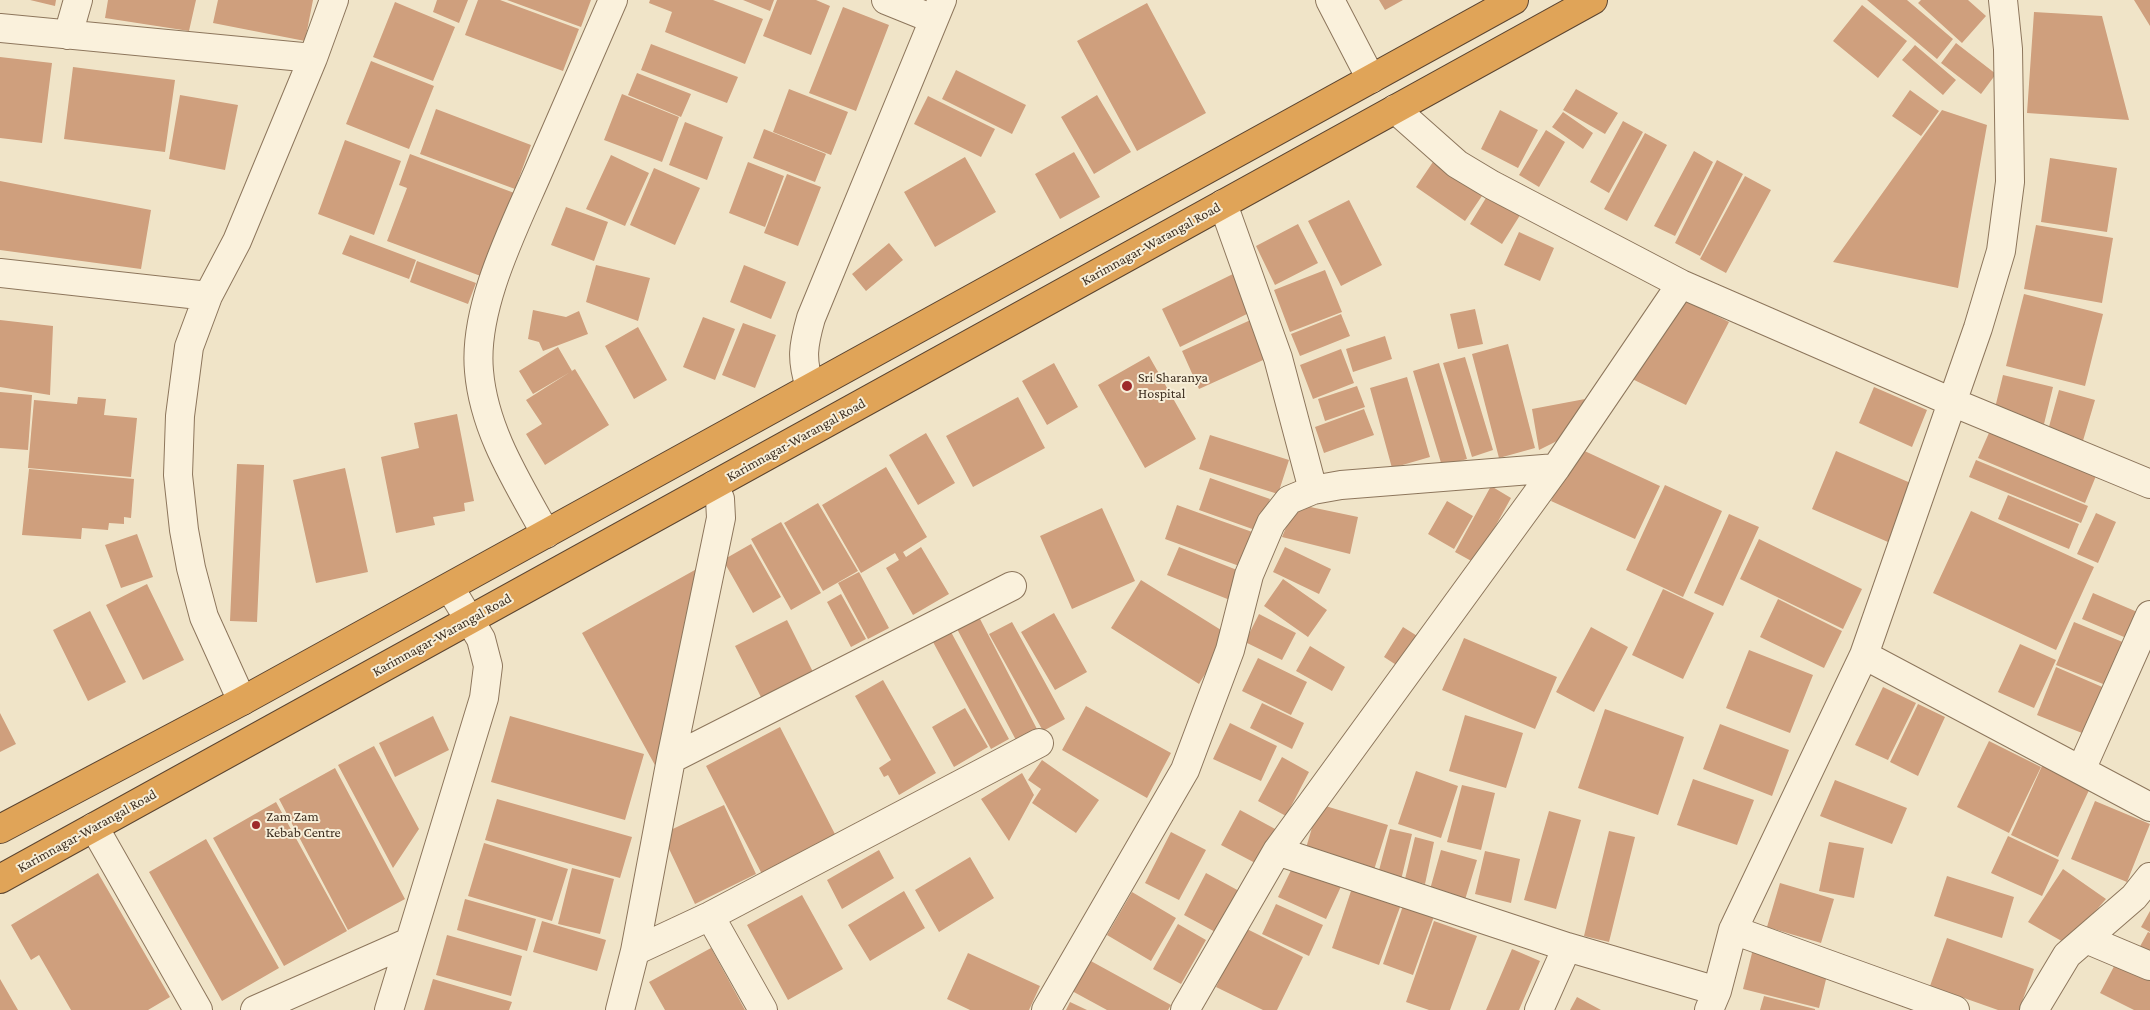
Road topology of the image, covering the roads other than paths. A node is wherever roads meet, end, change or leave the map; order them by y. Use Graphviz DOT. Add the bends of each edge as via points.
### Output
graph roads {
  1 [pos="78,0"];
  2 [pos="334,0"];
  3 [pos="613,0"];
  4 [pos="886,0"];
  5 [pos="1330,0"];
  6 [pos="1514,0"];
  7 [pos="1593,0"];
  8 [pos="2003,0"];
  9 [pos="937,9"];
  10 [pos="0,28"];
  11 [pos="68,35"];
  12 [pos="313,58"];
  13 [pos="1371,79"];
  14 [pos="1395,109"];
  15 [pos="1223,204"];
  16 [pos="0,273"];
  17 [pos="1681,284"];
  18 [pos="208,296"];
  19 [pos="810,388"];
  20 [pos="1952,402"];
  21 [pos="1556,468"];
  22 [pos="2150,484"];
  23 [pos="714,485"];
  24 [pos="1313,490"];
  25 [pos="546,534"];
  26 [pos="1012,586"];
  27 [pos="450,588"];
  28 [pos="2150,614"];
  29 [pos="470,620"];
  30 [pos="1864,655"];
  31 [pos="242,701"];
  32 [pos="1039,743"];
  33 [pos="671,759"];
  34 [pos="2081,770"];
  35 [pos="2150,807"];
  36 [pos="94,827"];
  37 [pos="0,829"];
  38 [pos="1276,851"];
  39 [pos="2150,876"];
  40 [pos="0,879"];
  41 [pos="710,916"];
  42 [pos="1733,930"];
  43 [pos="2086,939"];
  44 [pos="409,942"];
  45 [pos="1568,947"];
  46 [pos="635,951"];
  47 [pos="2150,966"];
  48 [pos="1713,1000"];
  49 [pos="198,1010"];
  50 [pos="255,1010"];
  51 [pos="388,1010"];
  52 [pos="620,1010"];
  53 [pos="763,1010"];
  54 [pos="1046,1010"];
  55 [pos="1185,1010"];
  56 [pos="1539,1010"];
  57 [pos="1955,1010"];
  58 [pos="2034,1010"];
  1 -- 11 [label="street"];
  2 -- 12 [label="street"];
  3 -- 25 [label="street" via="501,257 480,326 478,371 488,416 504,457"];
  4 -- 9 [label="street"];
  5 -- 13 [label="street"];
  6 -- 13 [label="highway"];
  7 -- 14 [label="highway, Karimnagar-Warangal Road"];
  8 -- 20 [label="street" via="2008,49 2010,182 2001,251"];
  9 -- 19 [label="street" via="811,318 803,346 803,367"];
  10 -- 11 [label="street"];
  11 -- 12 [label="street"];
  12 -- 18 [label="street" via="237,241"];
  13 -- 19 [label="highway"];
  14 -- 15 [label="highway, Karimnagar-Warangal Road"];
  14 -- 17 [label="street" via="1457,164"];
  15 -- 23 [label="highway, Karimnagar-Warangal Road"];
  15 -- 24 [label="street" via="1278,358"];
  16 -- 18 [label="street"];
  17 -- 20 [label="street"];
  17 -- 21 [label="street"];
  18 -- 31 [label="street" via="190,347 180,416 178,475 184,530 204,618"];
  19 -- 25 [label="highway"];
  20 -- 22 [label="street"];
  20 -- 30 [label="street"];
  21 -- 24 [label="street"];
  21 -- 38 [label="street"];
  23 -- 29 [label="highway, Karimnagar-Warangal Road"];
  23 -- 33 [label="street" via="720,499 721,518"];
  24 -- 54 [label="street" via="1289,500 1271,523 1249,575 1230,650 1185,770"];
  25 -- 27 [label="highway"];
  26 -- 33 [label="street"];
  27 -- 29 [label="street"];
  27 -- 31 [label="highway"];
  28 -- 34 [label="street"];
  29 -- 36 [label="highway, Karimnagar-Warangal Road"];
  29 -- 44 [label="street" via="481,639 488,666 484,698"];
  30 -- 34 [label="street"];
  30 -- 42 [label="street"];
  31 -- 37 [label="highway"];
  32 -- 41 [label="street"];
  33 -- 46 [label="street"];
  34 -- 35 [label="street"];
  36 -- 40 [label="highway, Karimnagar-Warangal Road"];
  36 -- 49 [label="street"];
  38 -- 45 [label="street"];
  38 -- 55 [label="street"];
  39 -- 43 [label="street" via="2134,897"];
  41 -- 46 [label="street"];
  41 -- 53 [label="street"];
  42 -- 48 [label="street"];
  42 -- 57 [label="street"];
  43 -- 47 [label="street"];
  43 -- 58 [label="street" via="2067,955"];
  44 -- 50 [label="street"];
  44 -- 51 [label="street"];
  45 -- 48 [label="street"];
  45 -- 56 [label="street"];
  46 -- 52 [label="street"];
}
